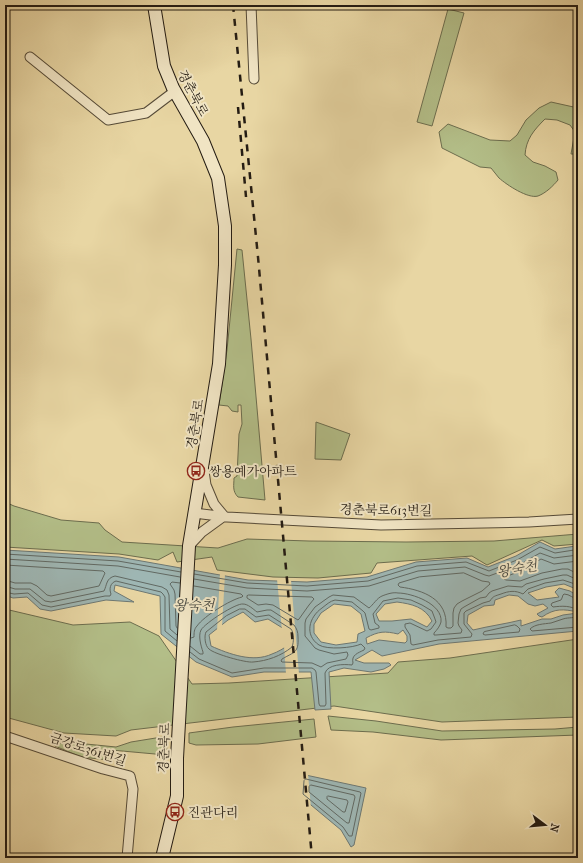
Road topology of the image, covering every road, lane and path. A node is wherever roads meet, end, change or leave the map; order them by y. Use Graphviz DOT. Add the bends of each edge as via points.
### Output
graph roads {
  1 [pos="154,5"];
  2 [pos="251,5"];
  3 [pos="30,57"];
  4 [pos="254,79"];
  5 [pos="175,91"];
  6 [pos="202,465"];
  7 [pos="194,514"];
  8 [pos="224,516"];
  9 [pos="578,519"];
  10 [pos="189,546"];
  11 [pos="5,736"];
  12 [pos="127,858"];
  13 [pos="162,858"];
  1 -- 5 [label="street, 경춘북로" via="164,66"];
  2 -- 4 [label="street"];
  3 -- 5 [label="street" via="108,120 146,113"];
  5 -- 6 [label="street, 경춘북로" via="203,141 218,178 225,226 219,364"];
  6 -- 7 [label="street, 경춘북로"];
  6 -- 8 [label="street" via="206,485 214,504"];
  7 -- 8 [label="street, 경춘북로613번길"];
  7 -- 10 [label="street, 경춘북로"];
  8 -- 9 [label="street, 경춘북로613번길" via="381,525"];
  8 -- 10 [label="street" via="202,532"];
  10 -- 13 [label="street, 경춘북로" via="177,796"];
  11 -- 12 [label="street, 금강로361번길" via="130,776 133,789"];
}
